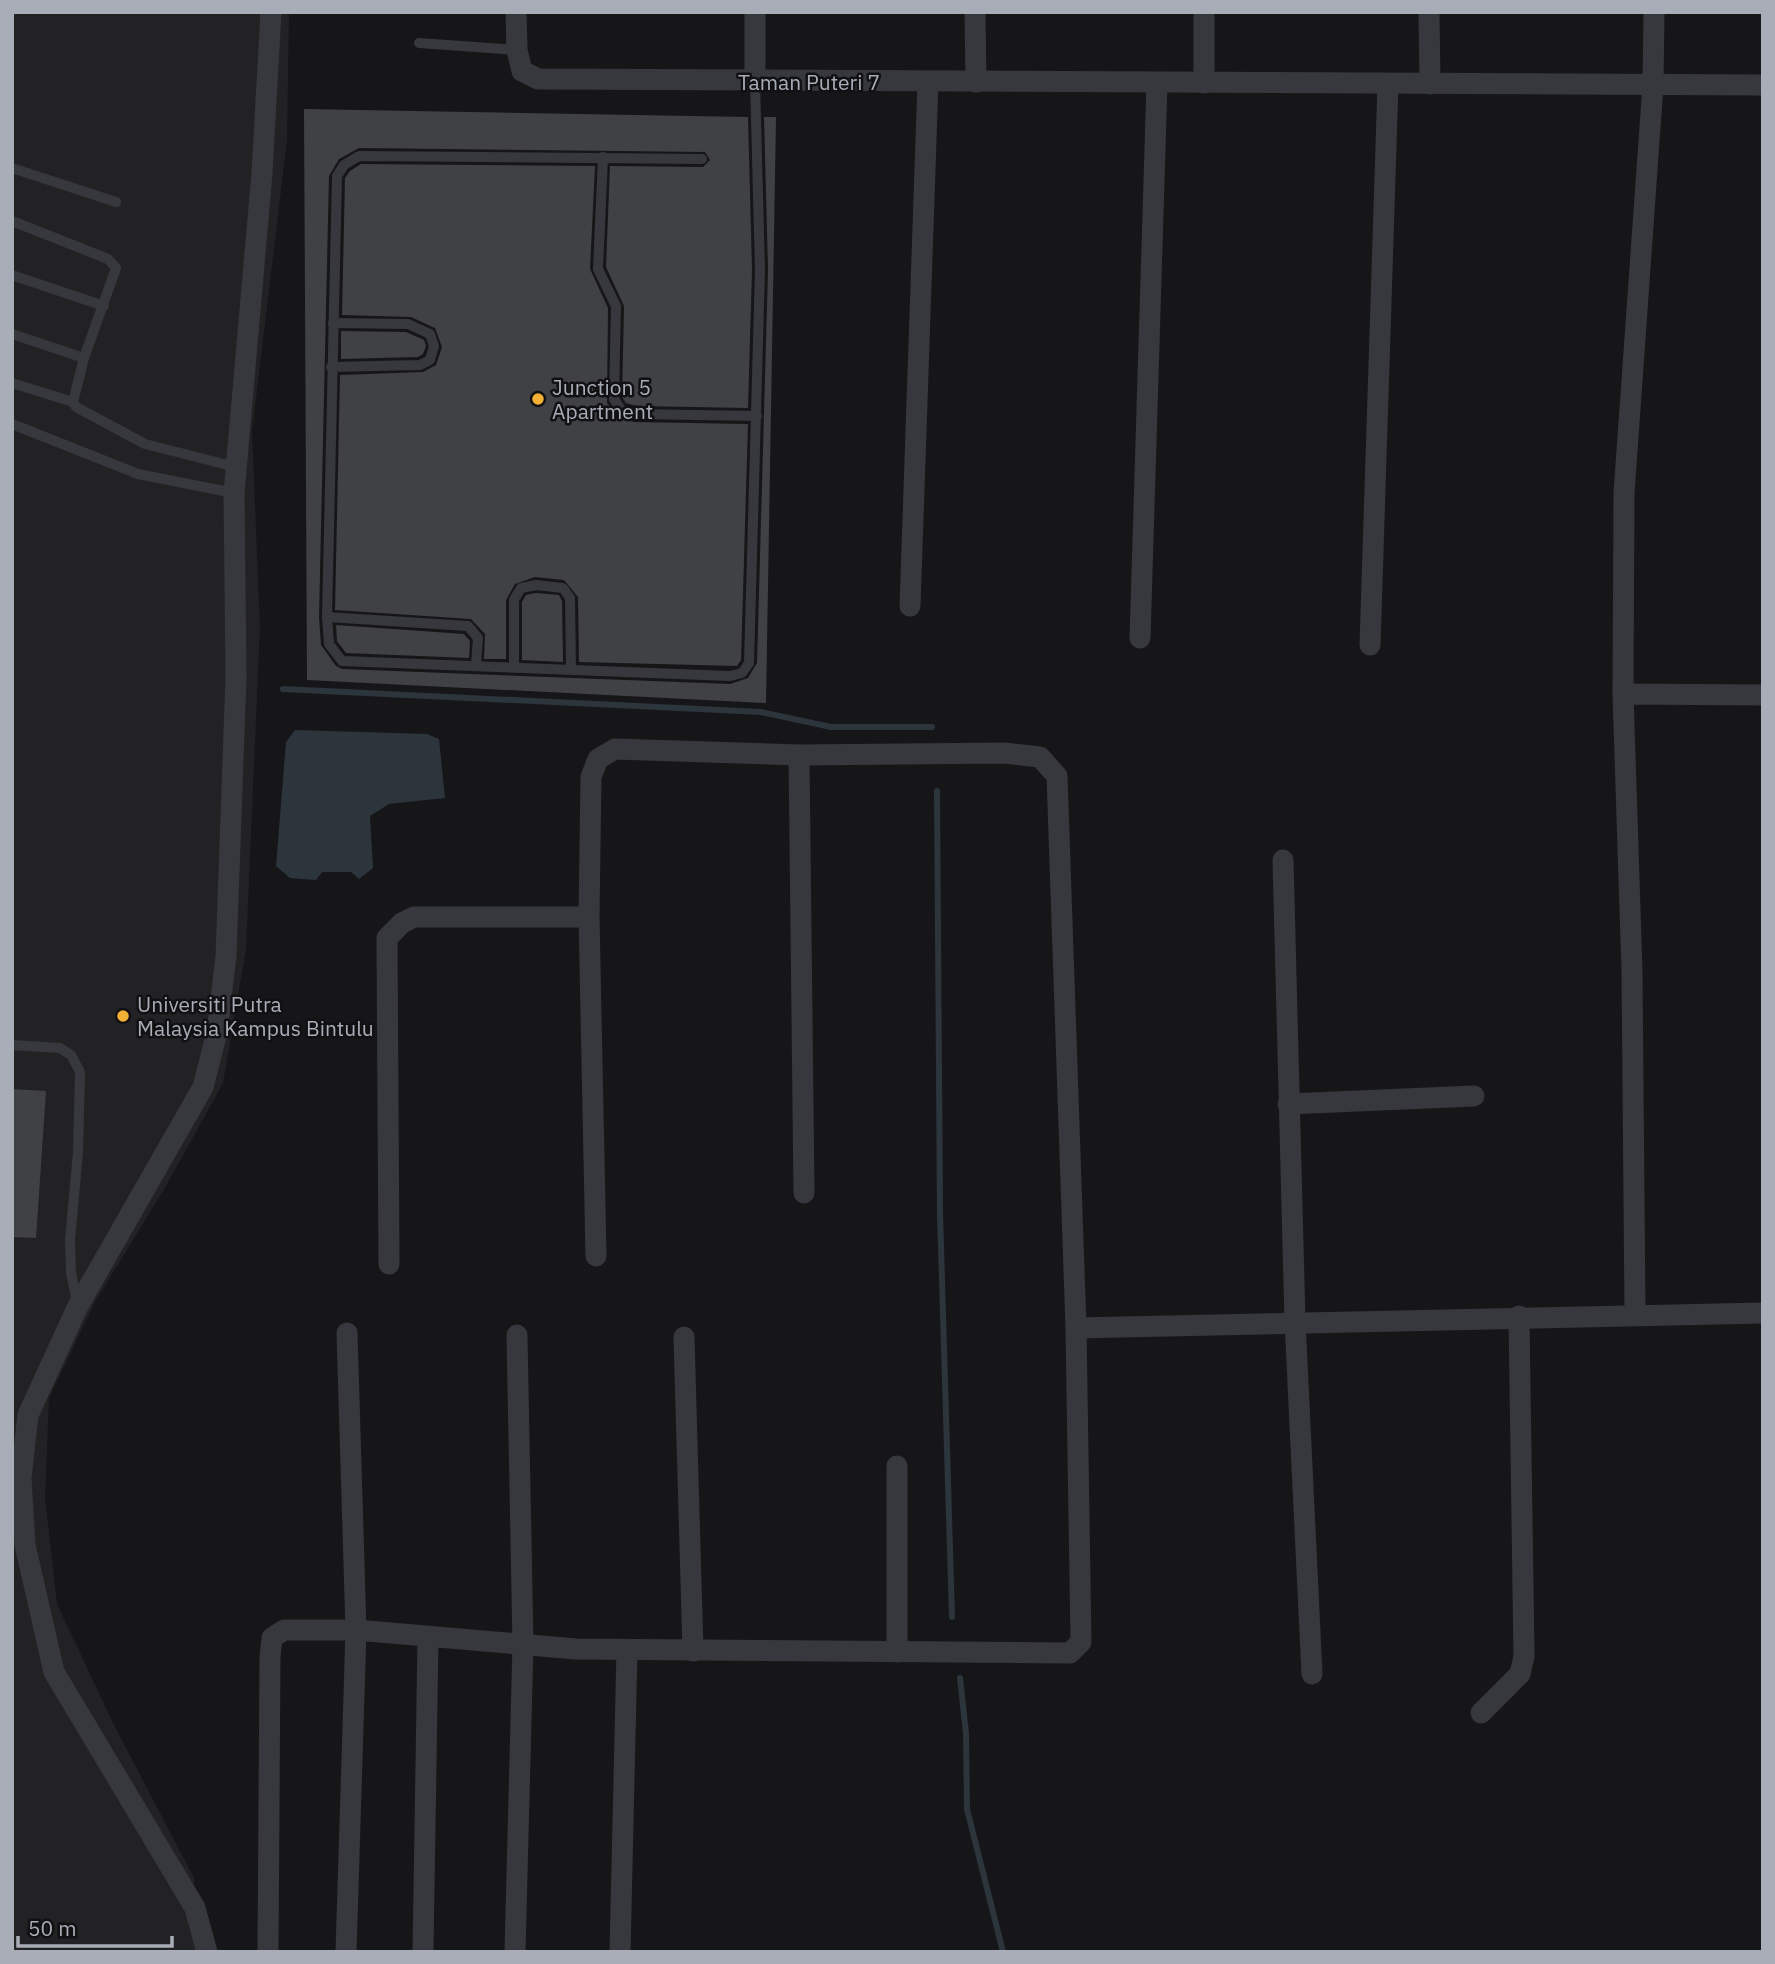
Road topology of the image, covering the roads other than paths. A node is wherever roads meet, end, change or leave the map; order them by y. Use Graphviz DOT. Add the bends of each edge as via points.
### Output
graph roads {
  1 [pos="271,12"];
  2 [pos="516,12"];
  3 [pos="755,12"];
  4 [pos="975,12"];
  5 [pos="1204,12"];
  6 [pos="1429,12"];
  7 [pos="1654,12"];
  8 [pos="419,43"];
  9 [pos="517,50"];
  10 [pos="755,81"];
  11 [pos="928,82"];
  12 [pos="976,82"];
  13 [pos="1157,83"];
  14 [pos="1204,83"];
  15 [pos="1388,84"];
  16 [pos="1430,84"];
  17 [pos="1653,85"];
  18 [pos="1763,85"];
  19 [pos="603,157"];
  20 [pos="702,159"];
  21 [pos="12,168"];
  22 [pos="116,202"];
  23 [pos="12,221"];
  24 [pos="12,275"];
  25 [pos="104,306"];
  26 [pos="333,323"];
  27 [pos="12,334"];
  28 [pos="84,358"];
  29 [pos="331,366"];
  30 [pos="12,383"];
  31 [pos="73,402"];
  32 [pos="757,416"];
  33 [pos="12,424"];
  34 [pos="236,467"];
  35 [pos="234,493"];
  36 [pos="910,606"];
  37 [pos="327,617"];
  38 [pos="1140,638"];
  39 [pos="1370,645"];
  40 [pos="476,665"];
  41 [pos="514,667"];
  42 [pos="571,669"];
  43 [pos="1623,694"];
  44 [pos="1763,695"];
  45 [pos="799,755"];
  46 [pos="1283,860"];
  47 [pos="589,917"];
  48 [pos="12,1045"];
  49 [pos="1474,1096"];
  50 [pos="1288,1104"];
  51 [pos="804,1193"];
  52 [pos="596,1256"];
  53 [pos="389,1264"];
  54 [pos="78,1306"];
  55 [pos="1763,1312"];
  56 [pos="1634,1313"];
  57 [pos="1519,1316"];
  58 [pos="1295,1321"];
  59 [pos="1076,1328"];
  60 [pos="347,1333"];
  61 [pos="517,1335"];
  62 [pos="684,1337"];
  63 [pos="20,1411"];
  64 [pos="897,1466"];
  65 [pos="356,1630"];
  66 [pos="428,1638"];
  67 [pos="523,1644"];
  68 [pos="627,1650"];
  69 [pos="693,1651"];
  70 [pos="897,1652"];
  71 [pos="1312,1674"];
  72 [pos="1481,1713"];
  73 [pos="207,1952"];
  74 [pos="268,1952"];
  75 [pos="346,1952"];
  76 [pos="423,1952"];
  77 [pos="515,1952"];
  78 [pos="620,1952"];
  1 -- 34 [label="street"];
  2 -- 9 [label="street"];
  3 -- 10 [label="street"];
  4 -- 12 [label="street"];
  5 -- 14 [label="street"];
  6 -- 16 [label="street"];
  7 -- 17 [label="street"];
  8 -- 9 [label="lane"];
  9 -- 10 [label="street, Taman Puteri 7" via="522,71 538,79"];
  10 -- 11 [label="street, Taman Puteri 7"];
  10 -- 32 [label="lane" via="760,270"];
  11 -- 12 [label="street, Taman Puteri 7"];
  11 -- 36 [label="street"];
  12 -- 13 [label="street, Taman Puteri 7"];
  13 -- 14 [label="street, Taman Puteri 7"];
  13 -- 38 [label="street"];
  14 -- 15 [label="street, Taman Puteri 7"];
  15 -- 16 [label="street, Taman Puteri 7"];
  15 -- 39 [label="street"];
  16 -- 17 [label="street, Taman Puteri 7"];
  17 -- 18 [label="street, Taman Puteri 7"];
  17 -- 43 [label="street" via="1624,493"];
  19 -- 20 [label="lane"];
  19 -- 26 [label="lane" via="359,156 344,165 337,176"];
  19 -- 32 [label="lane" via="597,269 616,306 614,399 621,410 636,414"];
  21 -- 22 [label="lane"];
  23 -- 25 [label="lane" via="108,259 116,268"];
  24 -- 25 [label="lane"];
  25 -- 28 [label="lane"];
  26 -- 29 [label="lane"];
  26 -- 29 [label="lane" via="408,324 430,334 434,346 430,360 421,365"];
  27 -- 28 [label="lane"];
  28 -- 31 [label="lane"];
  29 -- 37 [label="lane"];
  30 -- 31 [label="lane"];
  31 -- 34 [label="lane" via="145,444"];
  32 -- 42 [label="lane" via="749,663 742,673"];
  33 -- 35 [label="lane" via="138,474"];
  34 -- 35 [label="street"];
  35 -- 54 [label="street" via="235,704 226,956 217,1032 203,1087"];
  37 -- 40 [label="lane" via="329,644 342,661"];
  37 -- 40 [label="lane" via="468,626 478,638"];
  40 -- 41 [label="lane"];
  41 -- 42 [label="lane"];
  41 -- 42 [label="lane" via="514,600 521,589 549,586 562,588 570,598"];
  43 -- 44 [label="street"];
  43 -- 56 [label="street" via="1632,971"];
  45 -- 47 [label="street" via="615,749 598,759 591,777"];
  45 -- 51 [label="street"];
  45 -- 59 [label="street" via="1004,753 1040,757 1057,776"];
  46 -- 50 [label="street"];
  47 -- 52 [label="street"];
  47 -- 53 [label="street" via="414,917 387,938"];
  48 -- 54 [label="lane" via="60,1048 71,1055 80,1072 70,1240"];
  49 -- 50 [label="street"];
  50 -- 58 [label="street"];
  54 -- 63 [label="street"];
  55 -- 56 [label="street"];
  56 -- 57 [label="street"];
  57 -- 58 [label="street"];
  57 -- 72 [label="street" via="1524,1656 1520,1674"];
  58 -- 59 [label="street"];
  58 -- 71 [label="street"];
  59 -- 70 [label="street" via="1081,1642 1070,1653"];
  60 -- 65 [label="street"];
  61 -- 67 [label="street"];
  62 -- 69 [label="street"];
  63 -- 73 [label="street" via="25,1545 54,1672 195,1908"];
  64 -- 70 [label="street"];
  65 -- 66 [label="street"];
  65 -- 74 [label="street" via="284,1630 272,1639"];
  65 -- 75 [label="street"];
  66 -- 67 [label="street"];
  66 -- 76 [label="street"];
  67 -- 68 [label="street"];
  67 -- 77 [label="street"];
  68 -- 69 [label="street"];
  68 -- 78 [label="street"];
  69 -- 70 [label="street"];
}
